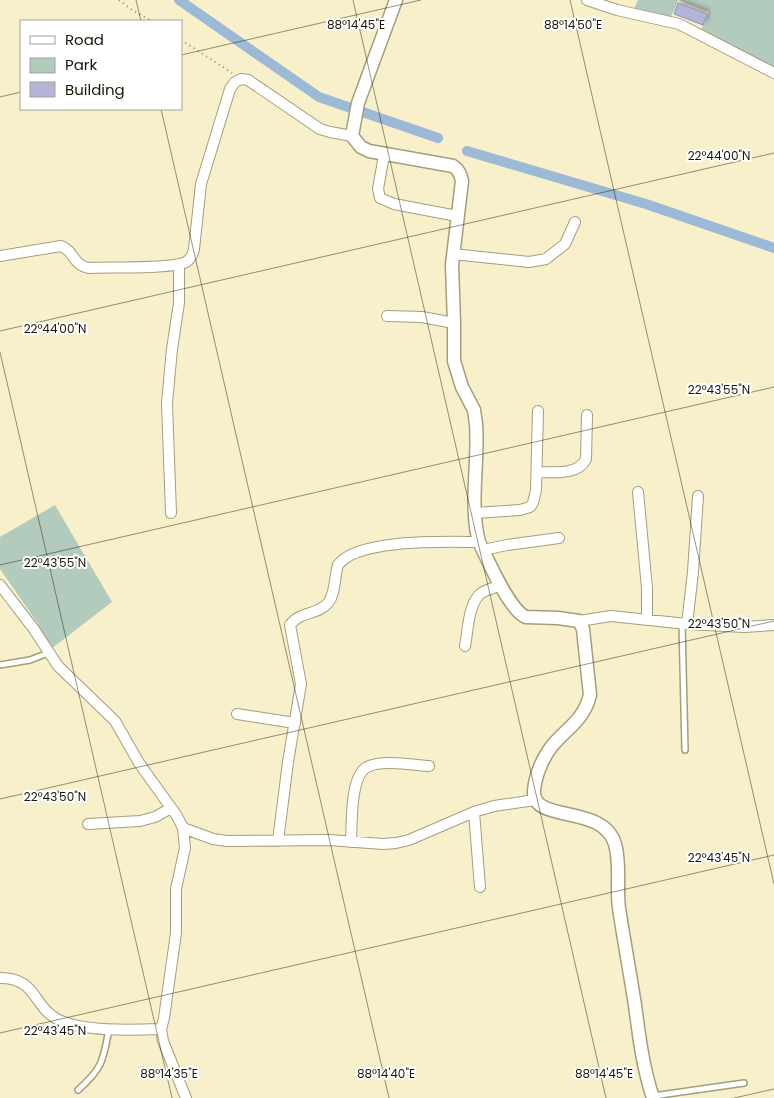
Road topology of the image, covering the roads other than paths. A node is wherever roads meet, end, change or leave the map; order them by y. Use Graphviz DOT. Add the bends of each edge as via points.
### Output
graph roads {
  1 [pos="396,0"];
  2 [pos="587,0"];
  3 [pos="608,3"];
  4 [pos="774,73"];
  5 [pos="352,132"];
  6 [pos="384,155"];
  7 [pos="457,216"];
  8 [pos="575,222"];
  9 [pos="453,254"];
  10 [pos="0,256"];
  11 [pos="179,264"];
  12 [pos="386,316"];
  13 [pos="454,323"];
  14 [pos="538,411"];
  15 [pos="587,415"];
  16 [pos="537,472"];
  17 [pos="638,492"];
  18 [pos="698,496"];
  19 [pos="171,513"];
  20 [pos="474,513"];
  21 [pos="559,538"];
  22 [pos="481,546"];
  23 [pos="0,585"];
  24 [pos="501,585"];
  25 [pos="647,620"];
  26 [pos="579,621"];
  27 [pos="685,624"];
  28 [pos="774,626"];
  29 [pos="465,646"];
  30 [pos="48,653"];
  31 [pos="0,665"];
  32 [pos="237,714"];
  33 [pos="295,723"];
  34 [pos="685,750"];
  35 [pos="429,766"];
  36 [pos="535,800"];
  37 [pos="171,808"];
  38 [pos="474,812"];
  39 [pos="88,824"];
  40 [pos="183,828"];
  41 [pos="278,840"];
  42 [pos="351,842"];
  43 [pos="480,887"];
  44 [pos="0,978"];
  45 [pos="109,1029"];
  46 [pos="161,1029"];
  47 [pos="744,1083"];
  48 [pos="78,1090"];
  49 [pos="652,1097"];
  50 [pos="186,1098"];
  1 -- 5 [label="street" via="358,103"];
  2 -- 3 [label="street"];
  3 -- 4 [label="street" via="679,24"];
  5 -- 6 [label="street" via="361,147"];
  5 -- 11 [label="street" via="320,129 248,80 235,82 201,184 192,256"];
  6 -- 7 [label="street" via="378,189 380,198 394,204"];
  6 -- 7 [label="street" via="458,169 462,181"];
  7 -- 9 [label="street"];
  8 -- 9 [label="street" via="565,244 546,259 530,262"];
  9 -- 13 [label="street"];
  10 -- 11 [label="street" via="61,246 67,248 76,263 89,268"];
  11 -- 19 [label="street" via="179,303 167,403"];
  12 -- 13 [label="street" via="422,317"];
  13 -- 20 [label="street" via="454,362 474,410 476,424"];
  14 -- 16 [label="street"];
  15 -- 16 [label="street" via="584,463 568,471"];
  16 -- 20 [label="street" via="536,490 530,507"];
  17 -- 25 [label="street"];
  18 -- 27 [label="street" via="693,572"];
  20 -- 22 [label="street"];
  21 -- 22 [label="street"];
  22 -- 24 [label="street"];
  22 -- 33 [label="street" via="438,542 381,546 354,553 341,561 328,603 298,617 290,625 301,684"];
  23 -- 30 [label="street"];
  24 -- 26 [label="street" via="520,615"];
  24 -- 29 [label="street" via="482,593 475,600"];
  25 -- 26 [label="street" via="611,616"];
  25 -- 27 [label="street"];
  26 -- 36 [label="street" via="585,635 588,704 574,725 552,746 542,763 534,790"];
  27 -- 28 [label="street"];
  27 -- 34 [label="lane"];
  30 -- 31 [label="lane"];
  30 -- 37 [label="street" via="115,721 139,763"];
  32 -- 33 [label="street"];
  33 -- 41 [label="street"];
  35 -- 42 [label="street" via="383,763 363,770 354,796"];
  36 -- 38 [label="street"];
  36 -- 49 [label="street" via="546,810 596,822 607,830 615,843 619,906 641,1050"];
  37 -- 39 [label="street" via="140,821"];
  37 -- 40 [label="street"];
  38 -- 42 [label="street" via="409,840 383,844"];
  38 -- 43 [label="street"];
  40 -- 41 [label="street" via="227,841"];
  40 -- 46 [label="street" via="185,848 176,889 176,933"];
  41 -- 42 [label="street"];
  44 -- 45 [label="street" via="19,981 57,1019 74,1025"];
  45 -- 46 [label="street"];
  45 -- 48 [label="lane" via="103,1058 96,1072"];
  46 -- 50 [label="street"];
  47 -- 49 [label="lane"];
}
